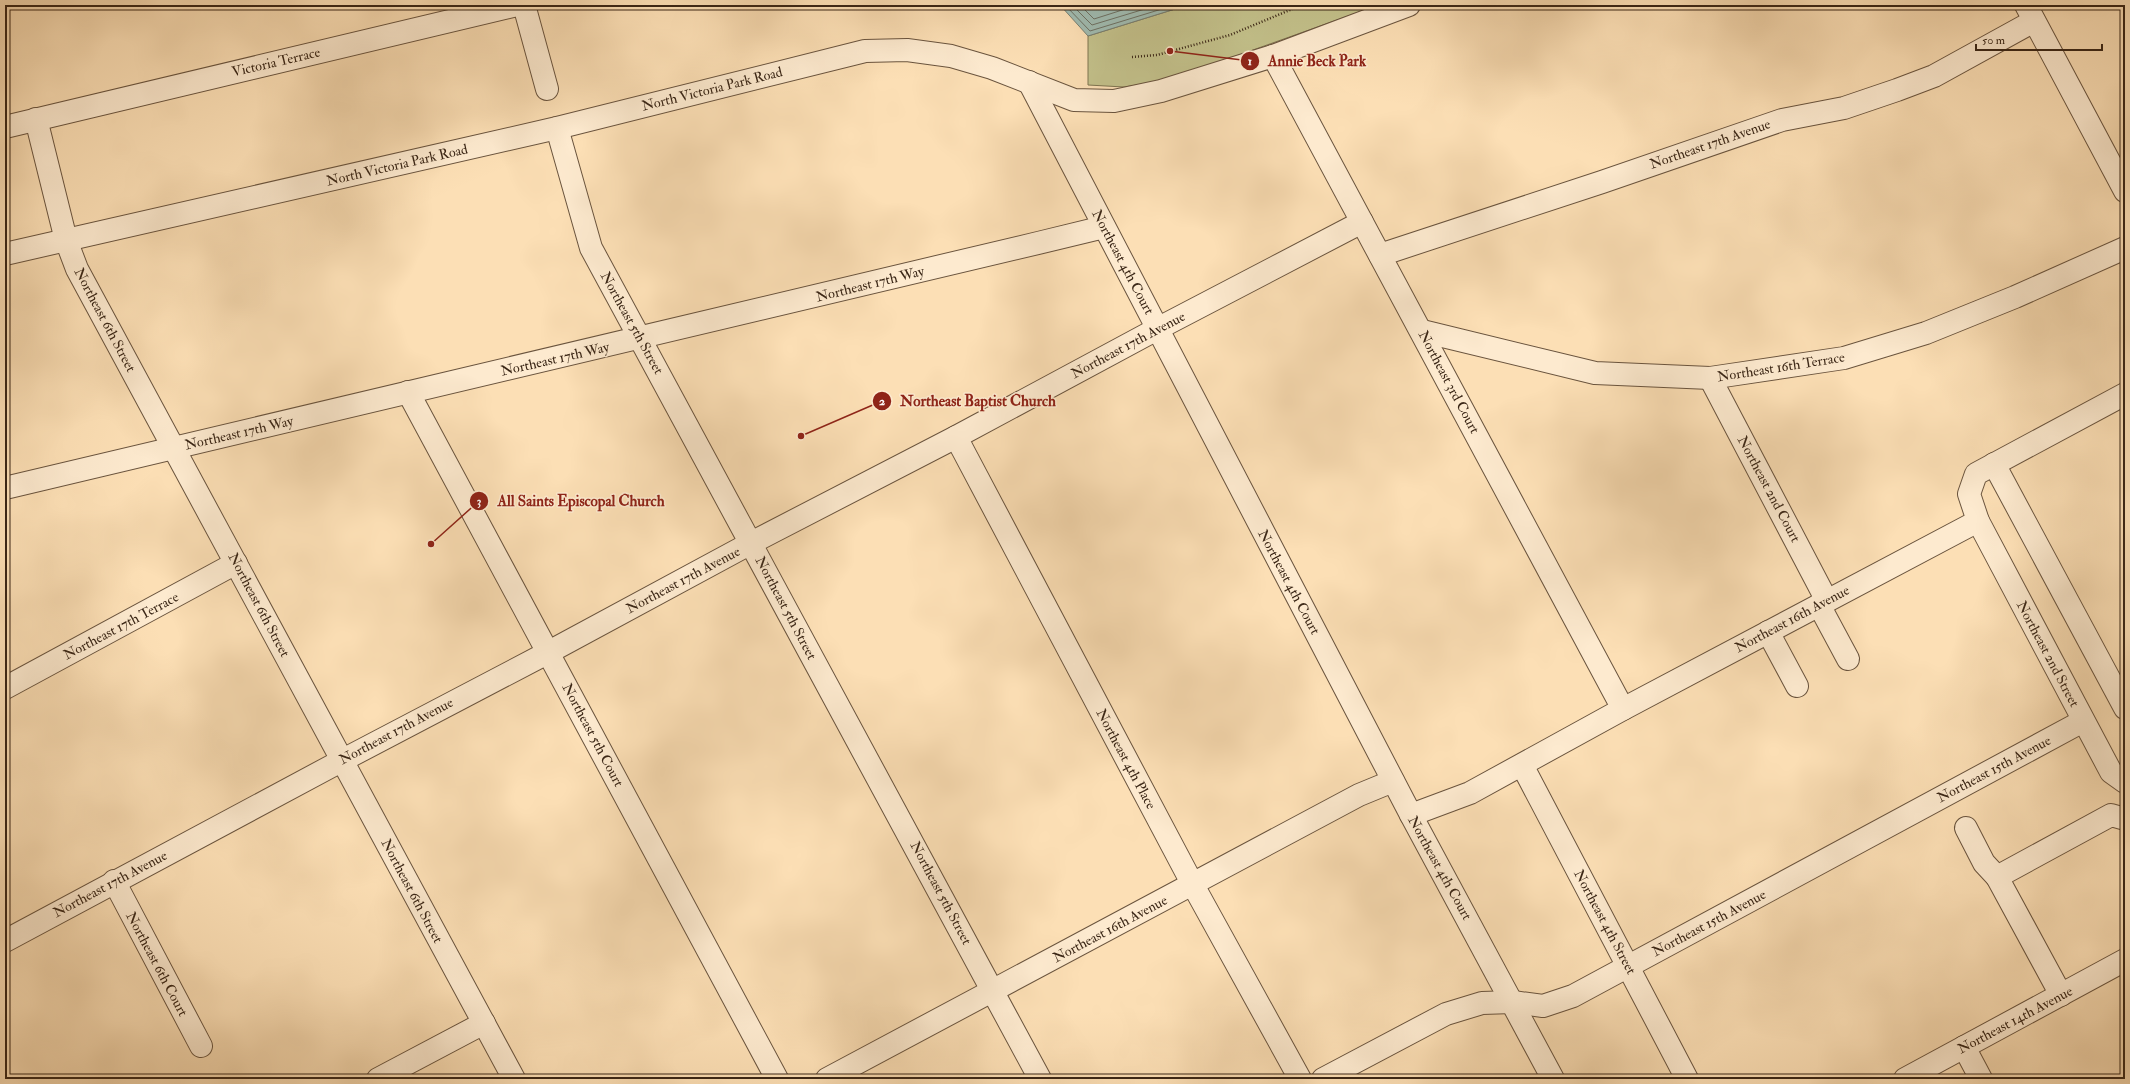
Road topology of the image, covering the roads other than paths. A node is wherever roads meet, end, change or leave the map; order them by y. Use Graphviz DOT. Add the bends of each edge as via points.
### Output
graph roads {
  1 [pos="517,5"];
  2 [pos="524,5"];
  3 [pos="1409,5"];
  4 [pos="2030,13"];
  5 [pos="1273,56"];
  6 [pos="1029,82"];
  7 [pos="547,89"];
  8 [pos="36,119"];
  9 [pos="5,127"];
  10 [pos="557,128"];
  11 [pos="2125,191"];
  12 [pos="1362,222"];
  13 [pos="1104,227"];
  14 [pos="66,240"];
  15 [pos="2125,248"];
  16 [pos="5,254"];
  17 [pos="1380,255"];
  18 [pos="1158,329"];
  19 [pos="1422,331"];
  20 [pos="641,339"];
  21 [pos="1710,378"];
  22 [pos="408,392"];
  23 [pos="2125,394"];
  24 [pos="956,437"];
  25 [pos="174,448"];
  26 [pos="1994,464"];
  27 [pos="5,488"];
  28 [pos="1978,521"];
  29 [pos="751,543"];
  30 [pos="236,563"];
  31 [pos="1823,603"];
  32 [pos="1768,632"];
  33 [pos="549,652"];
  34 [pos="1848,658"];
  35 [pos="1797,686"];
  36 [pos="5,688"];
  37 [pos="2125,708"];
  38 [pos="1623,709"];
  39 [pos="2083,721"];
  40 [pos="341,760"];
  41 [pos="1522,765"];
  42 [pos="1393,781"];
  43 [pos="2124,782"];
  44 [pos="1411,815"];
  45 [pos="2125,819"];
  46 [pos="1966,828"];
  47 [pos="1997,877"];
  48 [pos="114,881"];
  49 [pos="1193,885"];
  50 [pos="5,940"];
  51 [pos="2125,960"];
  52 [pos="1628,966"];
  53 [pos="993,991"];
  54 [pos="2061,995"];
  55 [pos="1512,1002"];
  56 [pos="484,1023"];
  57 [pos="201,1046"];
  58 [pos="1964,1047"];
  59 [pos="378,1079"];
  60 [pos="514,1079"];
  61 [pos="777,1079"];
  62 [pos="827,1079"];
  63 [pos="1040,1079"];
  64 [pos="1300,1079"];
  65 [pos="1323,1079"];
  66 [pos="1553,1079"];
  67 [pos="1687,1079"];
  68 [pos="1905,1079"];
  69 [pos="1981,1079"];
  1 -- 8 [label="street, Victoria Terrace"];
  2 -- 7 [label="street"];
  3 -- 5 [label="street, North Victoria Park Road"];
  4 -- 11 [label="street"];
  4 -- 17 [label="street, Northeast 17th Avenue" via="1934,76 1897,90 1844,108 1782,120"];
  5 -- 6 [label="street, North Victoria Park Road" via="1161,91 1114,101 1074,100"];
  5 -- 12 [label="street, Northeast 3rd Court"];
  6 -- 10 [label="street, North Victoria Park Road" via="951,56 907,50 865,51"];
  6 -- 13 [label="street, Northeast 4th Court"];
  8 -- 9 [label="street, Victoria Terrace"];
  8 -- 14 [label="street, Northeast 6th Street"];
  10 -- 14 [label="street, North Victoria Park Road"];
  10 -- 20 [label="street, Northeast 5th Street" via="591,248"];
  12 -- 17 [label="street, Northeast 3rd Court"];
  12 -- 18 [label="street, Northeast 17th Avenue"];
  13 -- 18 [label="street, Northeast 4th Court"];
  13 -- 20 [label="street, Northeast 17th Way"];
  14 -- 16 [label="street, North Victoria Park Road"];
  14 -- 25 [label="street, Northeast 6th Street" via="77,268"];
  15 -- 21 [label="street, Northeast 16th Terrace" via="1926,333 1844,358"];
  17 -- 19 [label="street, Northeast 3rd Court"];
  18 -- 24 [label="street, Northeast 17th Avenue"];
  18 -- 42 [label="street, Northeast 4th Court"];
  19 -- 21 [label="street, Northeast 16th Terrace" via="1595,373"];
  19 -- 38 [label="street, Northeast 3rd Court"];
  20 -- 22 [label="street, Northeast 17th Way"];
  20 -- 29 [label="street, Northeast 5th Street"];
  21 -- 31 [label="street, Northeast 2nd Court"];
  22 -- 25 [label="street, Northeast 17th Way"];
  22 -- 33 [label="street, Northeast 5th Court"];
  23 -- 26 [label="street"];
  24 -- 29 [label="street, Northeast 17th Avenue"];
  24 -- 49 [label="street, Northeast 4th Place"];
  25 -- 27 [label="street, Northeast 17th Way"];
  25 -- 30 [label="street, Northeast 6th Street"];
  26 -- 28 [label="street" via="1976,474 1969,494"];
  26 -- 37 [label="street"];
  28 -- 31 [label="street, Northeast 16th Avenue"];
  28 -- 39 [label="street, Northeast 2nd Street"];
  29 -- 33 [label="street, Northeast 17th Avenue"];
  29 -- 53 [label="street, Northeast 5th Street"];
  30 -- 36 [label="street, Northeast 17th Terrace"];
  30 -- 40 [label="street, Northeast 6th Street"];
  31 -- 32 [label="street, Northeast 16th Avenue"];
  31 -- 34 [label="street, Northeast 2nd Court"];
  32 -- 35 [label="street"];
  32 -- 38 [label="street, Northeast 16th Avenue"];
  33 -- 40 [label="street, Northeast 17th Avenue"];
  33 -- 61 [label="street, Northeast 5th Court"];
  38 -- 41 [label="street, Northeast 16th Avenue"];
  39 -- 43 [label="street, Northeast 2nd Street" via="2111,772"];
  39 -- 52 [label="street, Northeast 15th Avenue"];
  40 -- 48 [label="street, Northeast 17th Avenue"];
  40 -- 56 [label="street, Northeast 6th Street"];
  41 -- 44 [label="street, Northeast 16th Avenue" via="1470,793"];
  41 -- 52 [label="street, Northeast 4th Street"];
  42 -- 44 [label="street, Northeast 4th Court"];
  42 -- 49 [label="street, Northeast 16th Avenue" via="1359,795"];
  44 -- 55 [label="street, Northeast 4th Court"];
  45 -- 47 [label="street" via="2111,815"];
  46 -- 47 [label="street" via="1984,862"];
  47 -- 54 [label="street"];
  48 -- 50 [label="street, Northeast 17th Avenue"];
  48 -- 57 [label="street, Northeast 6th Court"];
  49 -- 53 [label="street, Northeast 16th Avenue"];
  49 -- 64 [label="street, Northeast 4th Place"];
  51 -- 54 [label="street, Northeast 14th Avenue"];
  52 -- 55 [label="street, Northeast 15th Avenue" via="1573,996 1542,1006"];
  52 -- 67 [label="street, Northeast 4th Street"];
  53 -- 62 [label="street, Northeast 16th Avenue"];
  53 -- 63 [label="street, Northeast 5th Street"];
  54 -- 58 [label="street, Northeast 14th Avenue"];
  55 -- 65 [label="street, Northeast 15th Avenue" via="1482,1003 1446,1014"];
  55 -- 66 [label="street, Northeast 4th Court"];
  56 -- 59 [label="street"];
  56 -- 60 [label="street, Northeast 6th Street"];
  58 -- 68 [label="street, Northeast 14th Avenue"];
  58 -- 69 [label="street"];
}
